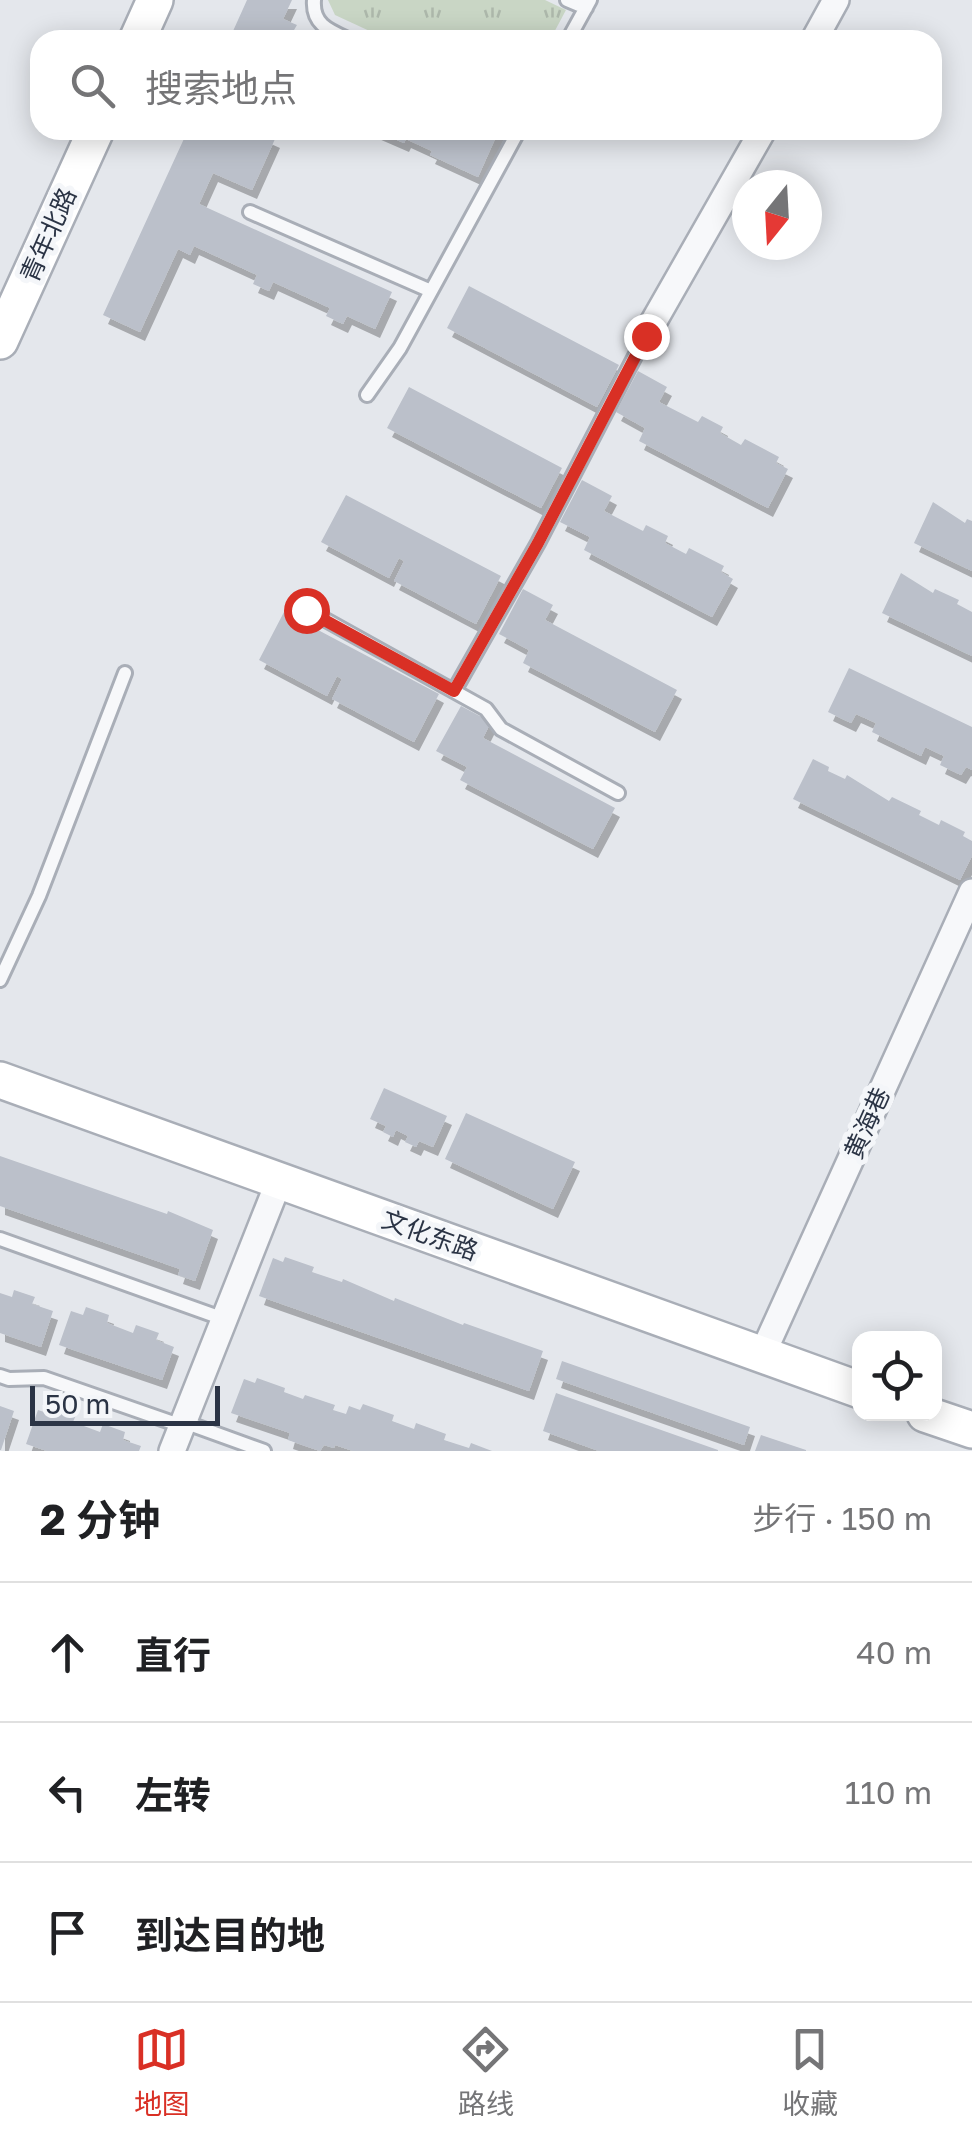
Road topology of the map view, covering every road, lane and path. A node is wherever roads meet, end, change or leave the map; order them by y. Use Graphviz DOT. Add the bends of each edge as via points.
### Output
graph roads {
  1 [pos="155,0"];
  2 [pos="314,0"];
  3 [pos="567,0"];
  4 [pos="836,0"];
  5 [pos="588,4"];
  6 [pos="142,30"];
  7 [pos="328,30"];
  8 [pos="574,30"];
  9 [pos="820,30"];
  10 [pos="91,140"];
  11 [pos="514,140"];
  12 [pos="757,140"];
  13 [pos="250,212"];
  14 [pos="431,291"];
  15 [pos="646,336"];
  16 [pos="0,341"];
  17 [pos="368,395"];
  18 [pos="306,610"];
  19 [pos="125,673"];
  20 [pos="454,691"];
  21 [pos="618,793"];
  22 [pos="972,892"];
  23 [pos="0,980"];
  24 [pos="0,1080"];
  25 [pos="279,1180"];
  26 [pos="0,1239"];
  27 [pos="224,1319"];
  28 [pos="762,1355"];
  29 [pos="0,1376"];
  30 [pos="852,1387"];
  31 [pos="942,1420"];
  32 [pos="183,1424"];
  33 [pos="972,1430"];
  34 [pos="172,1451"];
  35 [pos="264,1451"];
  1 -- 6 [label="street"];
  2 -- 7 [label="lane" via="316,18"];
  3 -- 5 [label="lane"];
  4 -- 9 [label="street"];
  5 -- 8 [label="lane"];
  10 -- 16 [label="street, 青年北路"];
  11 -- 14 [label="lane"];
  12 -- 15 [label="street"];
  13 -- 14 [label="lane"];
  14 -- 17 [label="lane"];
  15 -- 20 [label="lane"];
  18 -- 20 [label="lane"];
  19 -- 23 [label="lane"];
  20 -- 21 [label="lane" via="486,709 501,729"];
  22 -- 28 [label="street, 黄海巷"];
  24 -- 25 [label="street, 文化东路"];
  25 -- 27 [label="street"];
  25 -- 28 [label="street, 文化东路"];
  26 -- 27 [label="lane"];
  27 -- 32 [label="street"];
  28 -- 30 [label="street, 文化东路"];
  29 -- 32 [label="lane" via="44,1378"];
  31 -- 33 [label="street"];
  32 -- 34 [label="street"];
  32 -- 35 [label="lane"];
}
